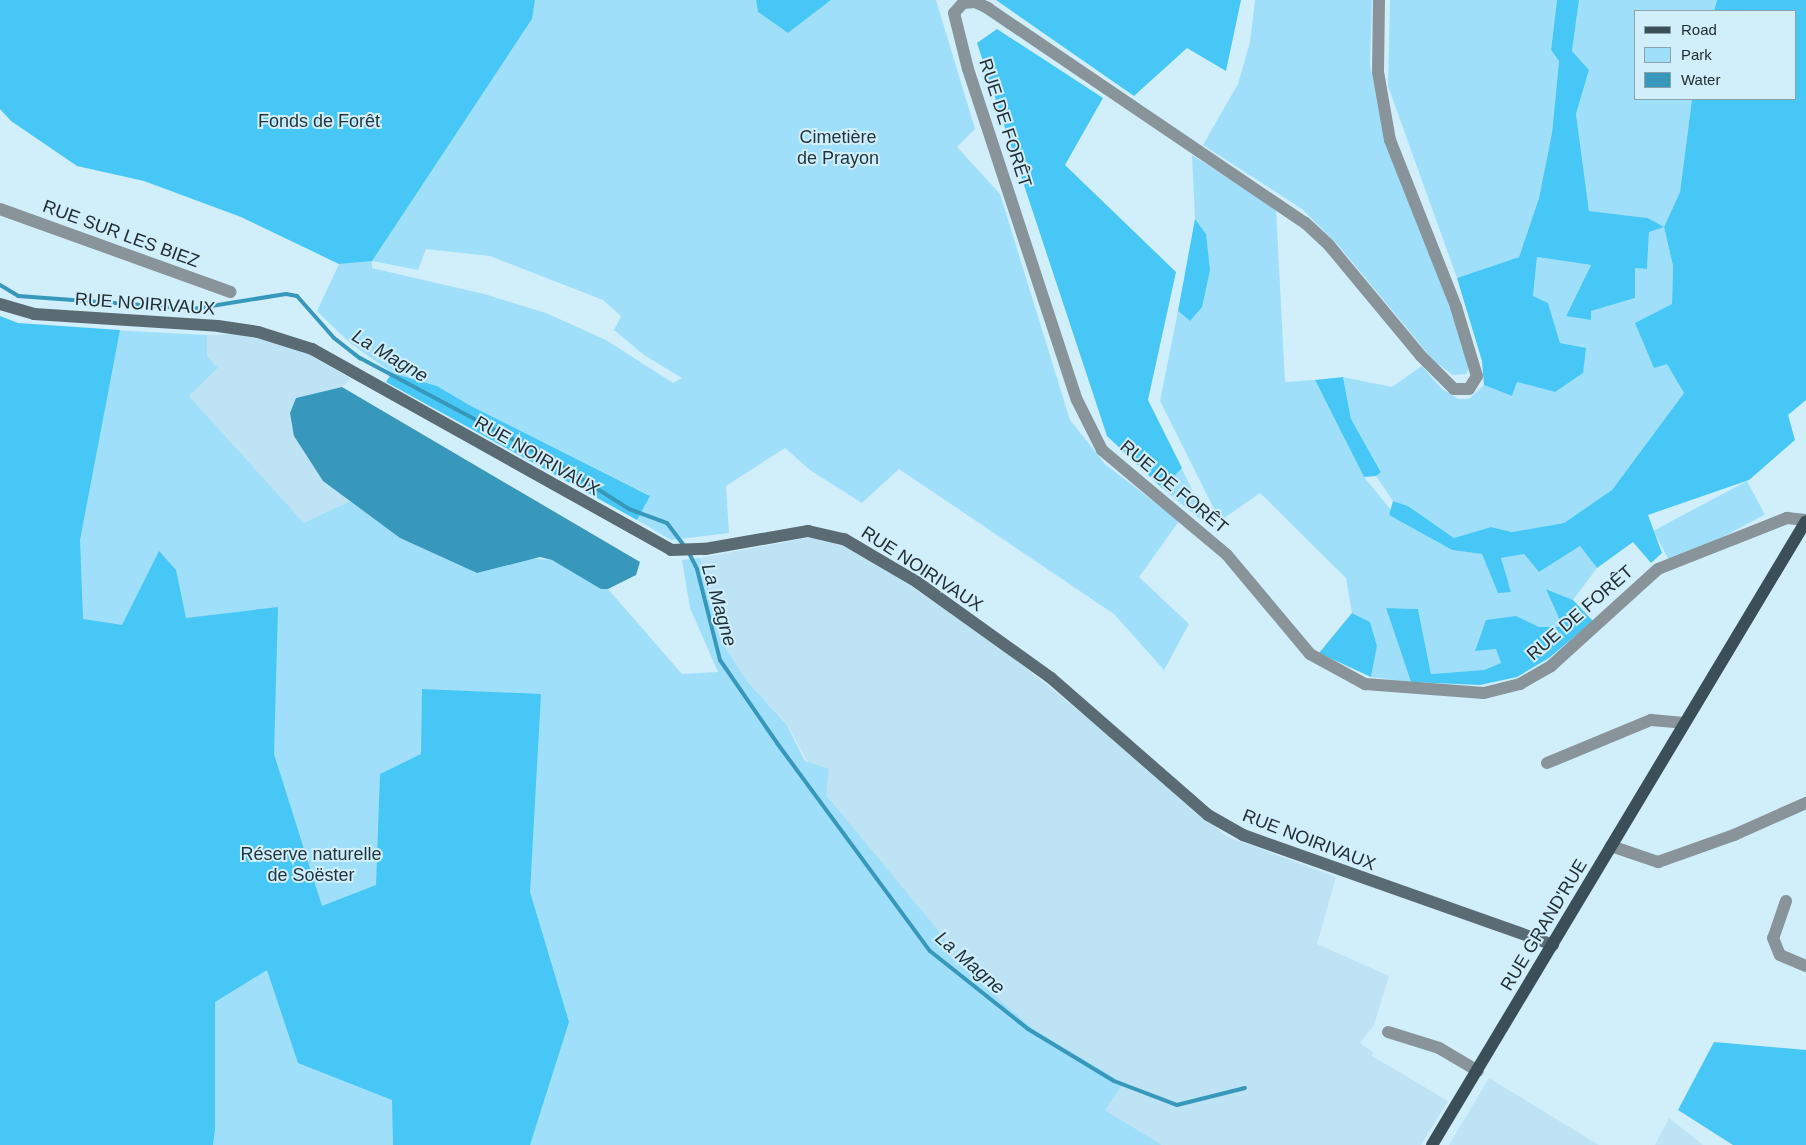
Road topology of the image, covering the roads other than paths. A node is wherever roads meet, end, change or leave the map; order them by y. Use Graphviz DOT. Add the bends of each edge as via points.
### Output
graph roads {
  1 [pos="1378,0"];
  2 [pos="0,209"];
  3 [pos="231,292"];
  4 [pos="0,304"];
  5 [pos="1806,521"];
  6 [pos="1684,723"];
  7 [pos="1547,763"];
  8 [pos="1806,804"];
  9 [pos="1611,846"];
  10 [pos="1786,901"];
  11 [pos="1553,945"];
  12 [pos="1806,966"];
  13 [pos="1388,1032"];
  14 [pos="1478,1071"];
  15 [pos="1432,1145"];
  1 -- 5 [label="street, RUE DE FORÊT" via="1378,72 1390,140 1456,307 1477,376 1470,389 1454,389 1421,356 1330,245 1305,223 988,8 975,2 962,3 954,13 968,70 1077,400 1102,450 1227,555 1310,654 1366,684 1484,693 1520,684 1551,666 1658,569 1787,518"];
  2 -- 3 [label="street, RUE SUR LES BIEZ"];
  4 -- 11 [label="main road, RUE NOIRIVAUX" via="34,314 218,326 258,332 312,349 660,547 694,550 808,531 844,539 917,582 1051,678 1208,815 1236,831 1361,879"];
  5 -- 6 [label="main road, RUE GRAND'RUE"];
  6 -- 7 [label="street" via="1651,720"];
  6 -- 9 [label="main road, RUE GRAND'RUE"];
  8 -- 9 [label="street" via="1734,835 1658,862"];
  9 -- 11 [label="main road, RUE GRAND'RUE"];
  10 -- 12 [label="street" via="1773,938 1780,955"];
  11 -- 14 [label="main road, RUE GRAND'RUE"];
  13 -- 14 [label="street" via="1439,1048"];
  14 -- 15 [label="main road, RUE GRAND'RUE"];
}
